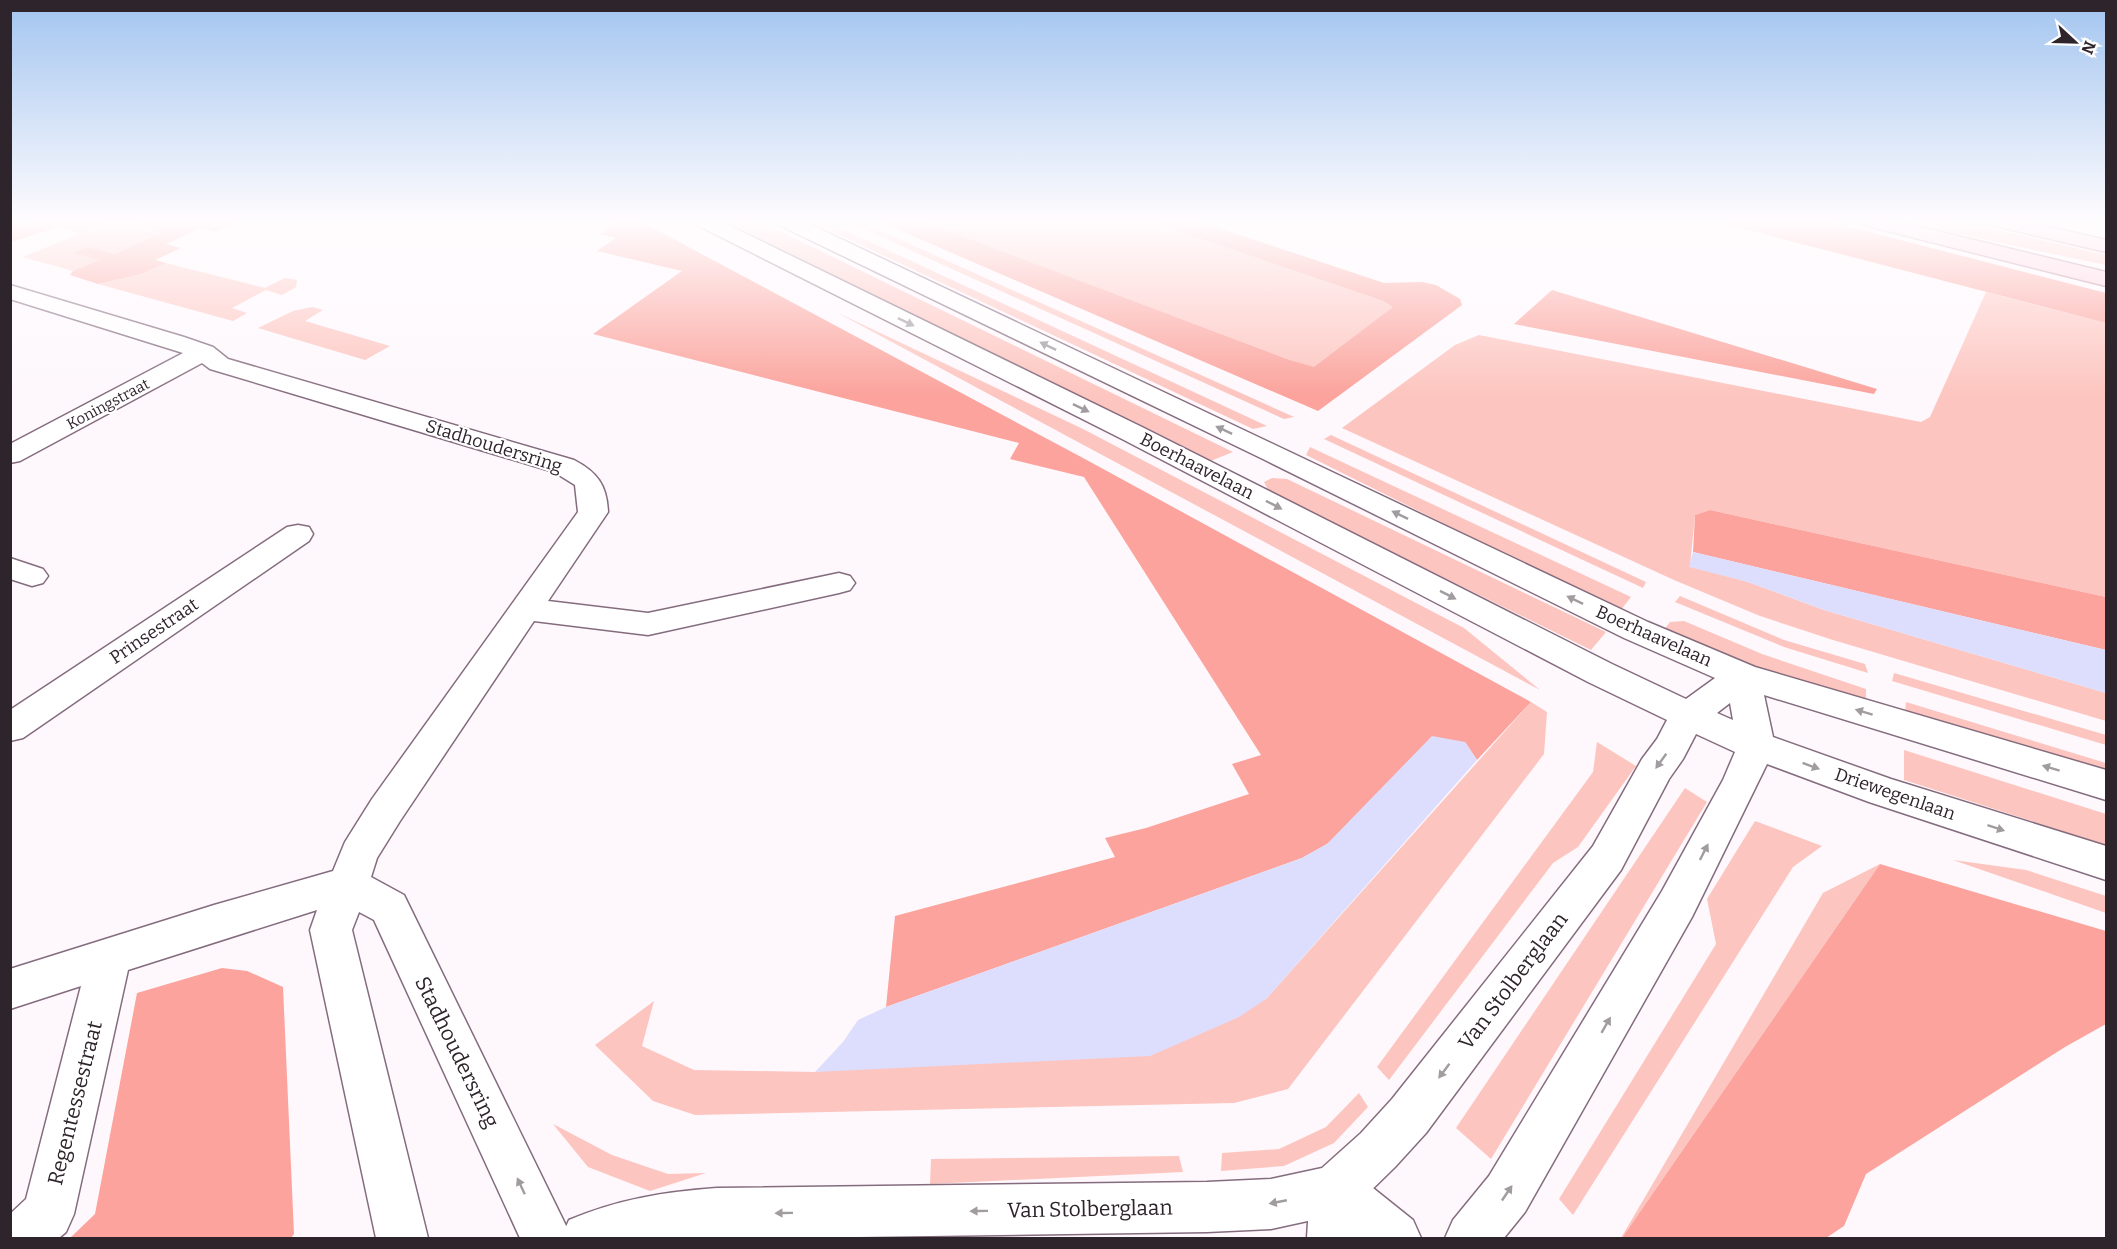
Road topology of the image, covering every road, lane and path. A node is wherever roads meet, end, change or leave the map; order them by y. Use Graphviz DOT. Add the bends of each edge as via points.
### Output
graph roads {
  1 [pos="822,279"];
  2 [pos="908,279"];
  3 [pos="10,292"];
  4 [pos="204,352"];
  5 [pos="10,455"];
  6 [pos="298,534"];
  7 [pos="839,584"];
  8 [pos="525,609"];
  9 [pos="1743,676"];
  10 [pos="1688,715"];
  11 [pos="10,728"];
  12 [pos="1756,746"];
  13 [pos="2106,784"];
  14 [pos="2106,863"];
  15 [pos="347,884"];
  16 [pos="110,956"];
  17 [pos="10,989"];
  18 [pos="1335,1190"];
  19 [pos="397,1216"];
  20 [pos="22,1239"];
  21 [pos="546,1239"];
  22 [pos="586,1239"];
  23 [pos="1334,1239"];
  24 [pos="1395,1239"];
  25 [pos="1471,1239"];
  1 -- 10 [label="street, Boerhaavelaan, one-way"];
  9 -- 2 [label="street, Boerhaavelaan, one-way" via="1636,630"];
  3 -- 4 [label="street, Stadhoudersring"];
  4 -- 5 [label="street, Koningstraat"];
  4 -- 8 [label="street, Stadhoudersring" via="219,364 564,466 583,476 593,491 593,512"];
  6 -- 11 [label="street, Prinsestraat"];
  7 -- 8 [label="street" via="648,624"];
  8 -- 15 [label="street, Stadhoudersring" via="386,810 359,854"];
  9 -- 10 [label="street, Van Stolberglaan"];
  9 -- 12 [label="street"];
  13 -- 9 [label="street, one-way"];
  10 -- 12 [label="street, Driewegenlaan"];
  10 -- 18 [label="street, Van Stolberglaan, one-way" via="1607,858 1409,1116"];
  12 -- 14 [label="street, Driewegenlaan, one-way"];
  25 -- 12 [label="street, one-way" via="1507,1194 1677,904"];
  15 -- 16 [label="street"];
  15 -- 19 [label="street, Stadhoudersring" via="331,930"];
  21 -- 15 [label="street, Stadhoudersring, one-way" via="388,908"];
  16 -- 17 [label="street"];
  16 -- 20 [label="street, Regentessestraat" via="48,1214"];
  18 -- 22 [label="street, Van Stolberglaan, one-way" via="1271,1204 1207,1208 707,1215 609,1228"];
  18 -- 23 [label="street"];
  18 -- 24 [label="street"];
}
